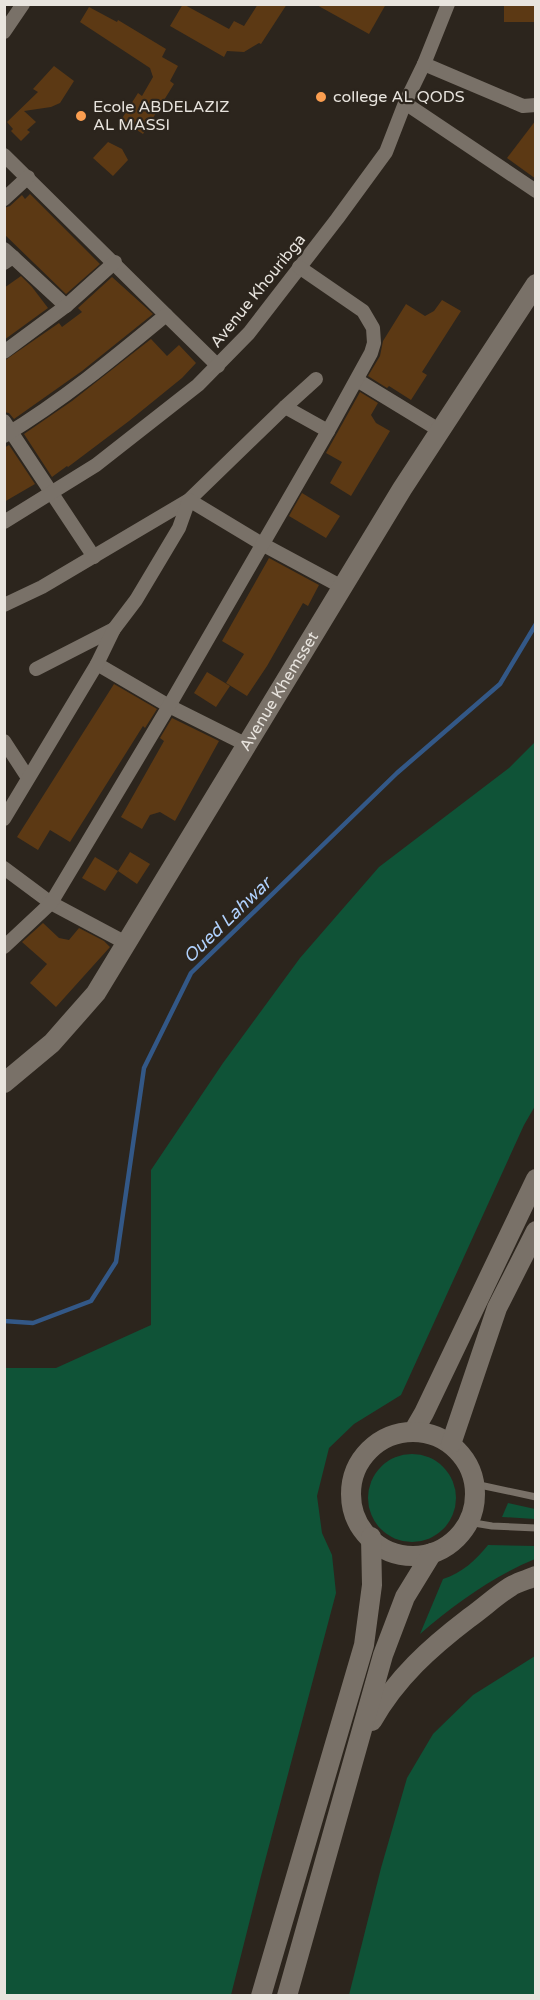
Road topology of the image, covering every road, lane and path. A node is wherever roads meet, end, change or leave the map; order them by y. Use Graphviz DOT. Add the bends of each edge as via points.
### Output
graph roads {
  1 [pos="23,4"];
  2 [pos="448,4"];
  3 [pos="4,32"];
  4 [pos="424,64"];
  5 [pos="405,103"];
  6 [pos="536,105"];
  7 [pos="4,154"];
  8 [pos="28,177"];
  9 [pos="536,190"];
  10 [pos="4,199"];
  11 [pos="7,257"];
  12 [pos="115,262"];
  13 [pos="299,267"];
  14 [pos="536,284"];
  15 [pos="66,306"];
  16 [pos="166,315"];
  17 [pos="4,352"];
  18 [pos="218,366"];
  19 [pos="316,379"];
  20 [pos="357,380"];
  21 [pos="285,407"];
  22 [pos="7,429"];
  23 [pos="439,430"];
  24 [pos="328,432"];
  25 [pos="52,492"];
  26 [pos="189,500"];
  27 [pos="4,522"];
  28 [pos="262,544"];
  29 [pos="94,557"];
  30 [pos="342,587"];
  31 [pos="4,605"];
  32 [pos="114,628"];
  33 [pos="97,664"];
  34 [pos="36,669"];
  35 [pos="169,706"];
  36 [pos="4,741"];
  37 [pos="247,745"];
  38 [pos="28,778"];
  39 [pos="4,819"];
  40 [pos="4,868"];
  41 [pos="51,903"];
  42 [pos="126,943"];
  43 [pos="4,947"];
  44 [pos="4,1083"];
  45 [pos="536,1179"];
  46 [pos="536,1231"];
  47 [pos="413,1432"];
  48 [pos="451,1444"];
  49 [pos="475,1484"];
  50 [pos="536,1497"];
  51 [pos="468,1522"];
  52 [pos="536,1528"];
  53 [pos="371,1537"];
  54 [pos="432,1552"];
  55 [pos="536,1576"];
  56 [pos="357,1750"];
  57 [pos="261,1995"];
  58 [pos="286,1995"];
  1 -- 3 [label="street"];
  2 -- 4 [label="street, Avenue Khouribga"];
  4 -- 5 [label="street, Avenue Khouribga"];
  4 -- 6 [label="street" via="523,106"];
  5 -- 9 [label="street"];
  5 -- 13 [label="street, Avenue Khouribga" via="386,152"];
  7 -- 8 [label="street"];
  8 -- 10 [label="street"];
  8 -- 12 [label="street"];
  11 -- 15 [label="street"];
  12 -- 15 [label="street"];
  12 -- 16 [label="street"];
  13 -- 18 [label="street, Avenue Khouribga" via="249,333"];
  13 -- 20 [label="street" via="354,303 370,321 374,343"];
  14 -- 23 [label="street, Avenue Khemsset"];
  15 -- 17 [label="street"];
  16 -- 18 [label="street"];
  16 -- 22 [label="street" via="43,412"];
  18 -- 25 [label="street, Avenue Khouribga" via="96,465"];
  19 -- 21 [label="street"];
  20 -- 23 [label="street"];
  20 -- 24 [label="street"];
  21 -- 24 [label="street"];
  21 -- 26 [label="street"];
  22 -- 25 [label="street"];
  23 -- 30 [label="street, Avenue Khemsset"];
  24 -- 28 [label="street"];
  25 -- 27 [label="street, Avenue Khouribga"];
  25 -- 29 [label="street"];
  26 -- 28 [label="street"];
  26 -- 29 [label="street"];
  26 -- 32 [label="street" via="174,536 136,600"];
  28 -- 30 [label="street"];
  28 -- 35 [label="street"];
  29 -- 31 [label="street"];
  30 -- 37 [label="street, Avenue Khemsset"];
  32 -- 33 [label="street"];
  32 -- 34 [label="street"];
  33 -- 35 [label="street"];
  33 -- 38 [label="street"];
  35 -- 37 [label="street"];
  35 -- 41 [label="street"];
  36 -- 38 [label="street"];
  37 -- 42 [label="street, Avenue Khemsset"];
  38 -- 39 [label="street"];
  40 -- 41 [label="street"];
  41 -- 42 [label="street"];
  41 -- 43 [label="street"];
  42 -- 44 [label="street, Avenue Khemsset" via="96,993 59,1035"];
  45 -- 47 [label="street"];
  46 -- 48 [label="street" via="497,1308"];
  47 -- 48 [label="street" via="431,1434"];
  47 -- 53 [label="street" via="379,1442 364,1455 355,1473 351,1492 354,1512"];
  48 -- 49 [label="street" via="469,1466"];
  49 -- 50 [label="lane"];
  49 -- 51 [label="street" via="476,1497"];
  51 -- 52 [label="lane"];
  51 -- 54 [label="street" via="447,1546"];
  53 -- 54 [label="street" via="389,1551 416,1555"];
  53 -- 57 [label="street" via="372,1585 364,1645"];
  54 -- 56 [label="street" via="398,1613"];
  55 -- 56 [label="street" via="511,1586 418,1659 381,1706"];
  56 -- 58 [label="street"];
}
